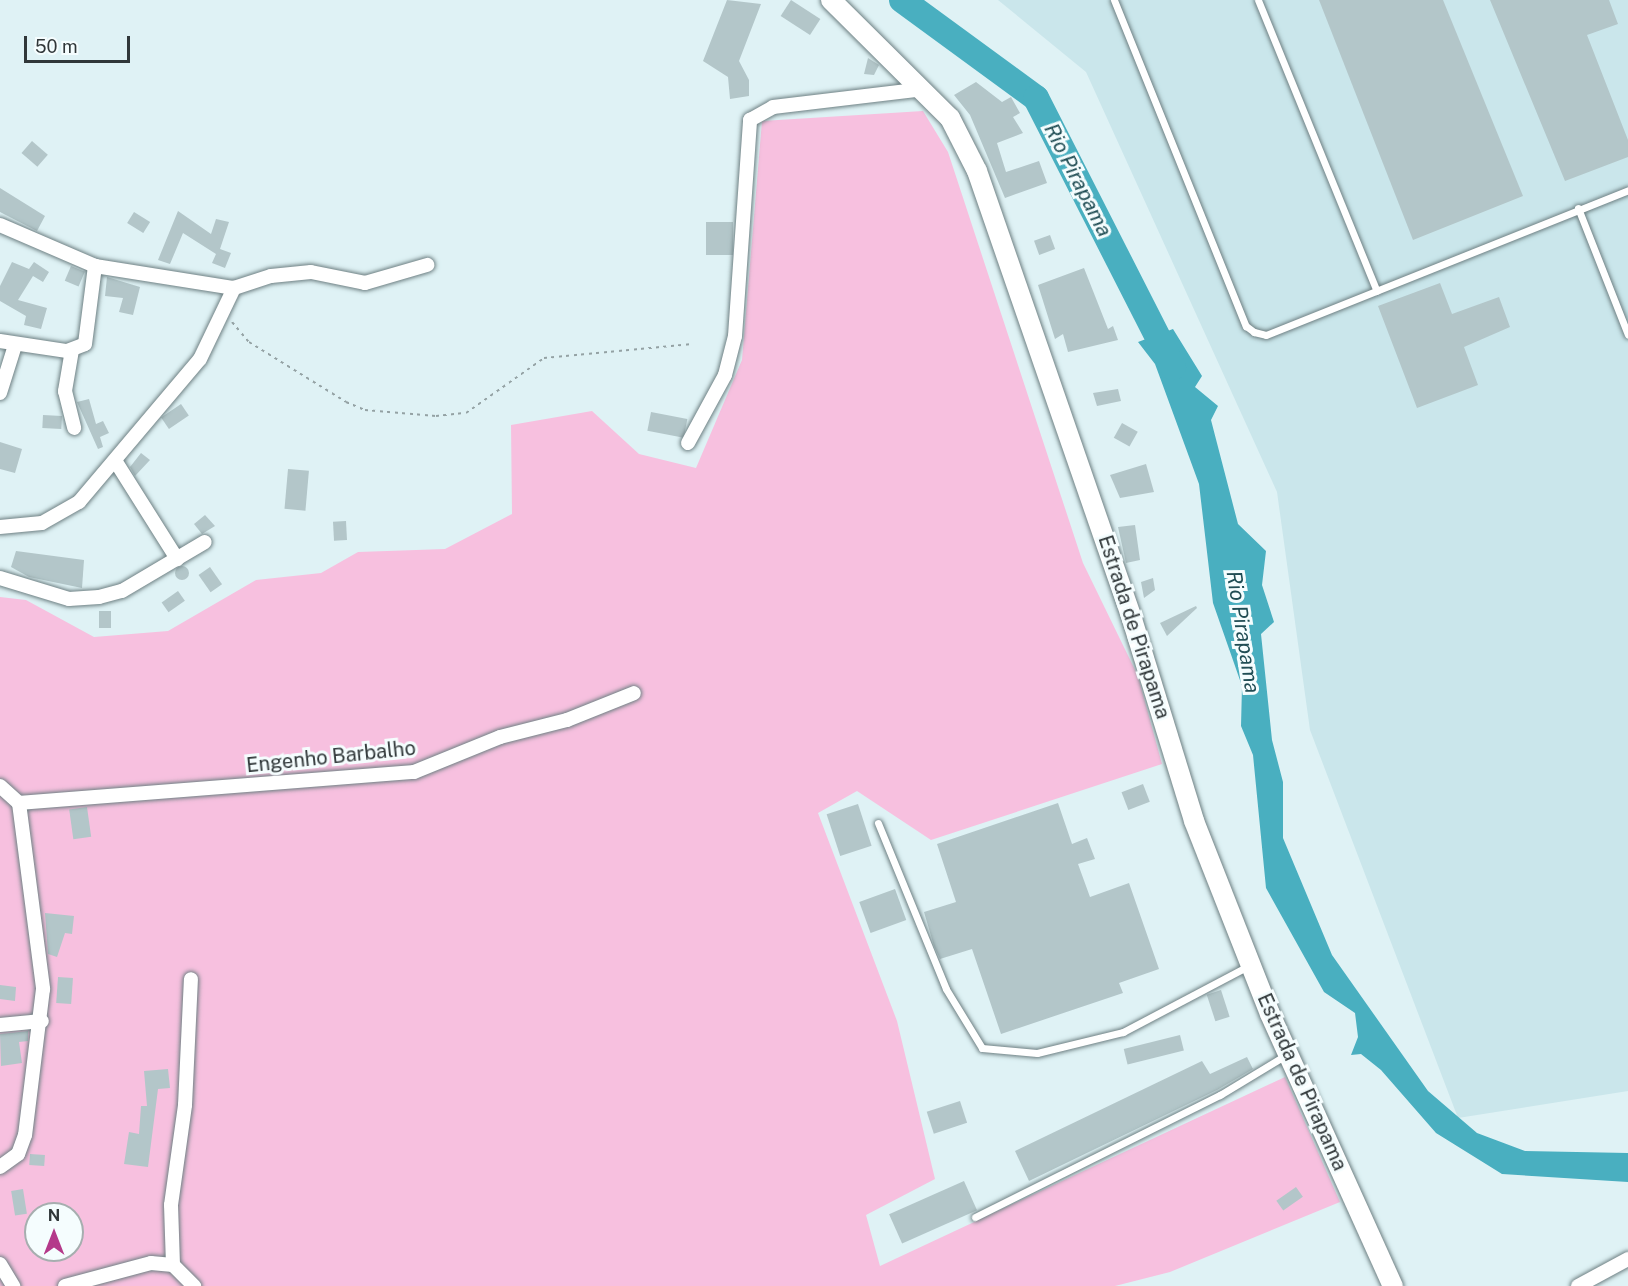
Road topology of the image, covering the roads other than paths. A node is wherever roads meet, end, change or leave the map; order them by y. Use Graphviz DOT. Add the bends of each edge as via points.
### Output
graph roads {
  1 [pos="831,0"];
  2 [pos="1114,0"];
  3 [pos="1258,0"];
  4 [pos="924,89"];
  5 [pos="1628,190"];
  6 [pos="1578,208"];
  7 [pos="0,225"];
  8 [pos="427,265"];
  9 [pos="95,266"];
  10 [pos="234,288"];
  11 [pos="1377,291"];
  12 [pos="1628,335"];
  13 [pos="0,341"];
  14 [pos="15,345"];
  15 [pos="72,350"];
  16 [pos="0,393"];
  17 [pos="74,428"];
  18 [pos="688,443"];
  19 [pos="116,462"];
  20 [pos="0,527"];
  21 [pos="205,542"];
  22 [pos="177,559"];
  23 [pos="0,578"];
  24 [pos="634,693"];
  25 [pos="0,786"];
  26 [pos="19,803"];
  27 [pos="878,823"];
  28 [pos="1251,965"];
  29 [pos="191,979"];
  30 [pos="42,1021"];
  31 [pos="0,1025"];
  32 [pos="1288,1054"];
  33 [pos="0,1167"];
  34 [pos="975,1217"];
  35 [pos="1628,1259"];
  36 [pos="0,1264"];
  37 [pos="173,1265"];
  38 [pos="13,1286"];
  39 [pos="65,1286"];
  40 [pos="194,1286"];
  41 [pos="1393,1286"];
  42 [pos="1578,1286"];
  1 -- 4 [label="main road, Estrada de Pirapama"];
  2 -- 11 [label="lane" via="1246,326 1266,335"];
  3 -- 11 [label="lane"];
  4 -- 18 [label="street" via="773,107 750,120 735,336 725,375"];
  4 -- 28 [label="main road, Estrada de Pirapama" via="950,118 977,171 1132,619 1194,822"];
  5 -- 6 [label="lane"];
  6 -- 11 [label="lane"];
  6 -- 12 [label="lane"];
  7 -- 9 [label="street"];
  8 -- 10 [label="street" via="365,283 312,272 271,276"];
  9 -- 10 [label="street"];
  9 -- 15 [label="street" via="90,332 85,344"];
  10 -- 19 [label="street" via="200,359"];
  13 -- 14 [label="street"];
  14 -- 15 [label="street"];
  14 -- 16 [label="street"];
  15 -- 17 [label="street" via="65,391"];
  19 -- 20 [label="street" via="60,516"];
  19 -- 22 [label="street"];
  21 -- 22 [label="street"];
  22 -- 23 [label="street" via="99,597 69,599"];
  24 -- 26 [label="street, Engenho Barbalho" via="567,720 500,736 414,772"];
  25 -- 26 [label="street"];
  26 -- 30 [label="street" via="43,989"];
  27 -- 28 [label="lane" via="946,989 982,1048 1037,1053 1123,1032"];
  28 -- 32 [label="main road, Estrada de Pirapama"];
  29 -- 37 [label="street" via="185,1105 171,1205"];
  30 -- 31 [label="street"];
  30 -- 33 [label="street" via="23,1143"];
  32 -- 34 [label="lane" via="1220,1095"];
  32 -- 41 [label="main road, Estrada de Pirapama"];
  35 -- 42 [label="street"];
  36 -- 38 [label="street"];
  37 -- 39 [label="street" via="141,1263"];
  37 -- 40 [label="street"];
}
